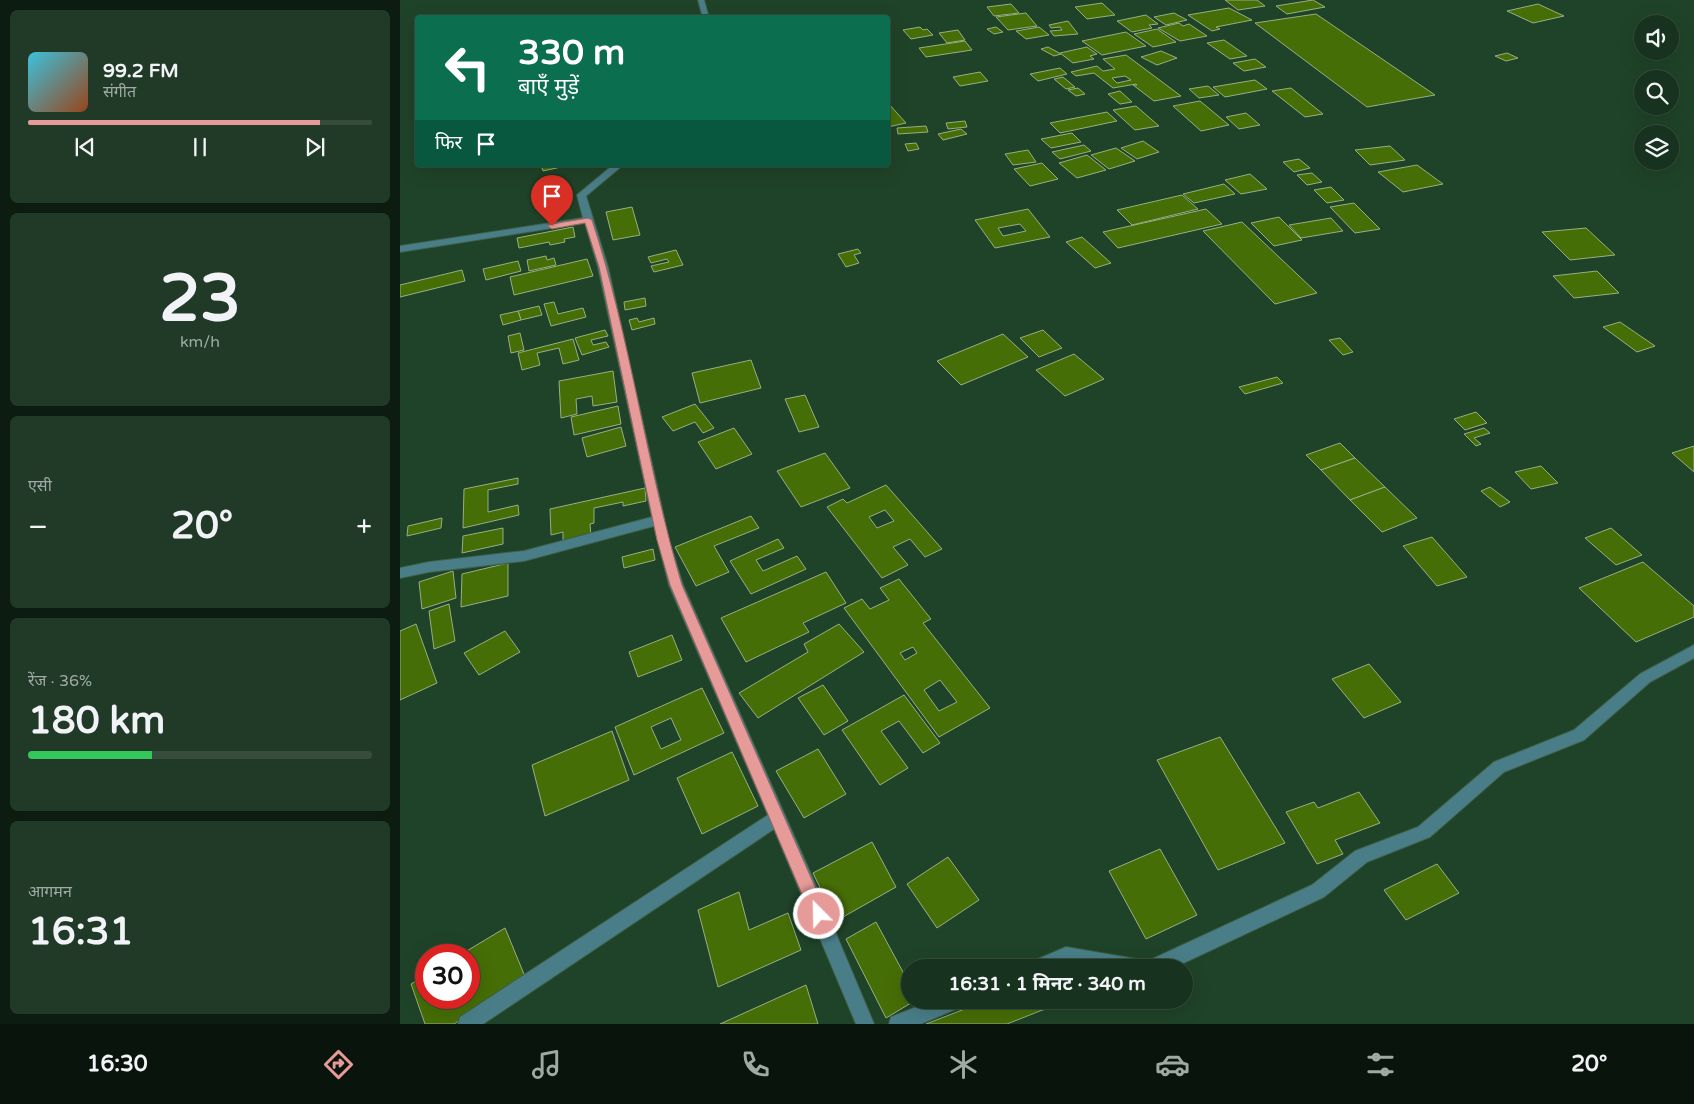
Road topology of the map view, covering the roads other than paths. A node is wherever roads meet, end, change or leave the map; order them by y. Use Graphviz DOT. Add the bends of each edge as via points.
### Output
graph roads {
  1 [pos="701,0"];
  2 [pos="705,15"];
  3 [pos="616,167"];
  4 [pos="588,220"];
  5 [pos="400,249"];
  6 [pos="659,520"];
  7 [pos="400,573"];
  8 [pos="1694,651"];
  9 [pos="778,818"];
  10 [pos="1059,959"];
  11 [pos="1086,959"];
  12 [pos="1171,959"];
  13 [pos="935,1009"];
  14 [pos="466,1024"];
  15 [pos="864,1024"];
  16 [pos="898,1024"];
  1 -- 2 [label="street"];
  3 -- 4 [label="street" via="580,195"];
  4 -- 5 [label="street"];
  4 -- 6 [label="street" via="603,267"];
  6 -- 7 [label="street" via="524,556"];
  6 -- 9 [label="street" via="676,585"];
  8 -- 12 [label="street" via="1645,678 1579,735 1499,766 1424,832 1361,856 1318,891"];
  9 -- 14 [label="street"];
  9 -- 15 [label="street"];
  10 -- 11 [label="street" via="1066,956"];
  13 -- 16 [label="street"];
}
